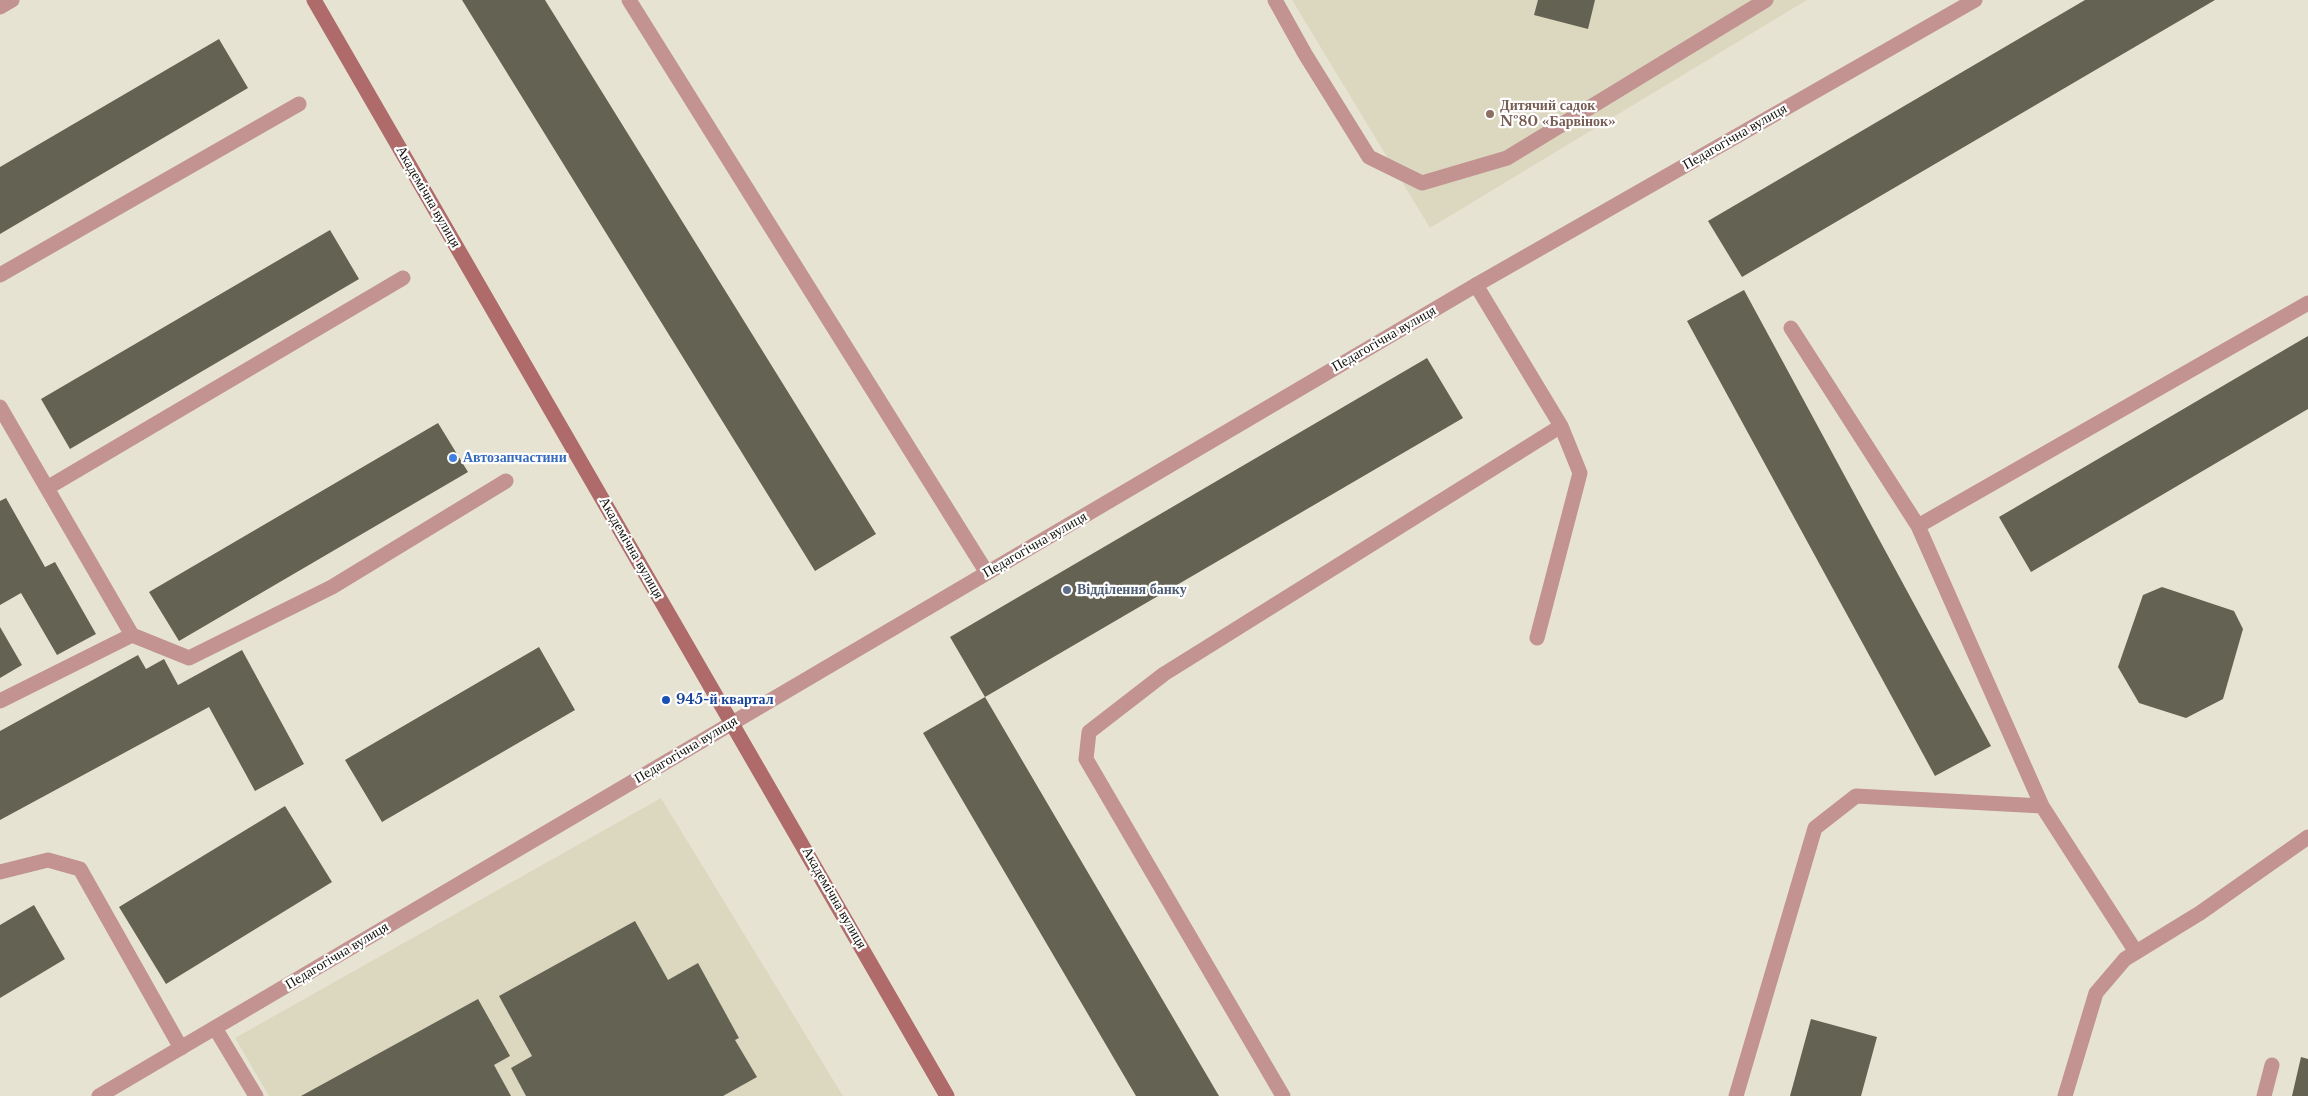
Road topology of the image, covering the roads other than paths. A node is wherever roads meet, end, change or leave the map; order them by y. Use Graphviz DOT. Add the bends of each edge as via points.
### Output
graph roads {
  1 [pos="12,0"];
  2 [pos="314,0"];
  3 [pos="629,0"];
  4 [pos="1275,0"];
  5 [pos="1766,0"];
  6 [pos="1975,0"];
  7 [pos="0,7"];
  8 [pos="299,104"];
  9 [pos="0,275"];
  10 [pos="403,278"];
  11 [pos="1476,285"];
  12 [pos="2308,303"];
  13 [pos="1791,328"];
  14 [pos="0,407"];
  15 [pos="1561,426"];
  16 [pos="506,481"];
  17 [pos="47,488"];
  18 [pos="1918,526"];
  19 [pos="987,573"];
  20 [pos="132,635"];
  21 [pos="1537,638"];
  22 [pos="0,701"];
  23 [pos="732,722"];
  24 [pos="2042,806"];
  25 [pos="2308,837"];
  26 [pos="0,872"];
  27 [pos="2136,952"];
  28 [pos="215,1028"];
  29 [pos="182,1048"];
  30 [pos="2272,1065"];
  31 [pos="99,1096"];
  32 [pos="256,1096"];
  33 [pos="948,1096"];
  34 [pos="1283,1096"];
  35 [pos="1736,1096"];
  36 [pos="2065,1096"];
  37 [pos="2264,1096"];
  1 -- 7 [label="street"];
  2 -- 23 [label="main road, Академічна вулиця"];
  3 -- 19 [label="street"];
  4 -- 5 [label="street" via="1369,157 1422,183 1508,158"];
  6 -- 11 [label="street, Педагогічна вулиця"];
  8 -- 9 [label="street"];
  10 -- 17 [label="street"];
  11 -- 15 [label="street"];
  11 -- 19 [label="street, Педагогічна вулиця"];
  12 -- 18 [label="street"];
  13 -- 18 [label="street"];
  14 -- 17 [label="street"];
  15 -- 21 [label="street" via="1580,473"];
  15 -- 34 [label="street" via="1164,674 1089,732 1086,759"];
  16 -- 20 [label="street" via="332,586 189,658"];
  17 -- 20 [label="street"];
  18 -- 24 [label="street"];
  19 -- 23 [label="street, Педагогічна вулиця"];
  20 -- 22 [label="street"];
  23 -- 28 [label="street, Педагогічна вулиця"];
  23 -- 33 [label="main road, Академічна вулиця"];
  24 -- 27 [label="street"];
  24 -- 35 [label="street" via="1856,796 1814,828"];
  25 -- 27 [label="street" via="2200,913"];
  26 -- 29 [label="street" via="48,860 80,869"];
  27 -- 36 [label="street" via="2125,959 2096,993"];
  28 -- 29 [label="street, Педагогічна вулиця"];
  28 -- 32 [label="street"];
  29 -- 31 [label="street, Педагогічна вулиця"];
  30 -- 37 [label="street"];
}
